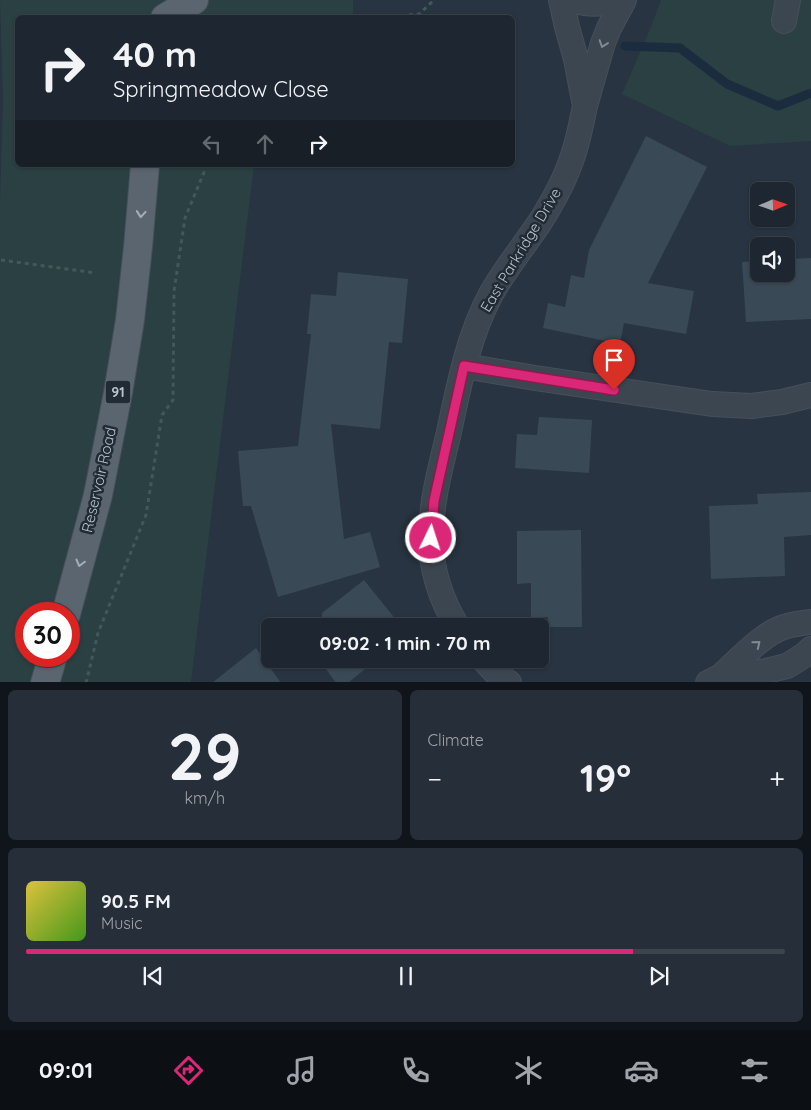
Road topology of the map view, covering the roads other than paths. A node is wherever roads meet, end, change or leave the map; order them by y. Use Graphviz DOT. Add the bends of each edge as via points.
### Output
graph roads {
  1 [pos="158,0"];
  2 [pos="194,0"];
  3 [pos="561,0"];
  4 [pos="572,0"];
  5 [pos="615,0"];
  6 [pos="624,0"];
  7 [pos="158,15"];
  8 [pos="170,15"];
  9 [pos="585,106"];
  10 [pos="145,167"];
  11 [pos="464,366"];
  12 [pos="811,395"];
  13 [pos="69,602"];
  14 [pos="453,618"];
  15 [pos="811,622"];
  16 [pos="811,649"];
  17 [pos="50,667"];
  18 [pos="714,680"];
  19 [pos="45,682"];
  1 -- 7 [label="main road"];
  2 -- 8 [label="main road"];
  3 -- 9 [label="street, East Parkridge Drive"];
  4 -- 5 [label="street" via="602,4"];
  6 -- 9 [label="street, East Parkridge Drive, one-way" via="603,43"];
  9 -- 11 [label="street, East Parkridge Drive" via="571,163 540,221 492,294 474,332"];
  10 -- 13 [label="main road, Reservoir Road / 91, one-way" via="130,320 118,393 98,495"];
  11 -- 12 [label="street" via="712,404 752,406"];
  11 -- 14 [label="street, East Parkridge Drive" via="434,501 431,538 434,569"];
  18 -- 15 [label="street, one-way" via="770,634 783,627"];
  16 -- 18 [label="street" via="787,666"];
  17 -- 19 [label="main road"];
}
